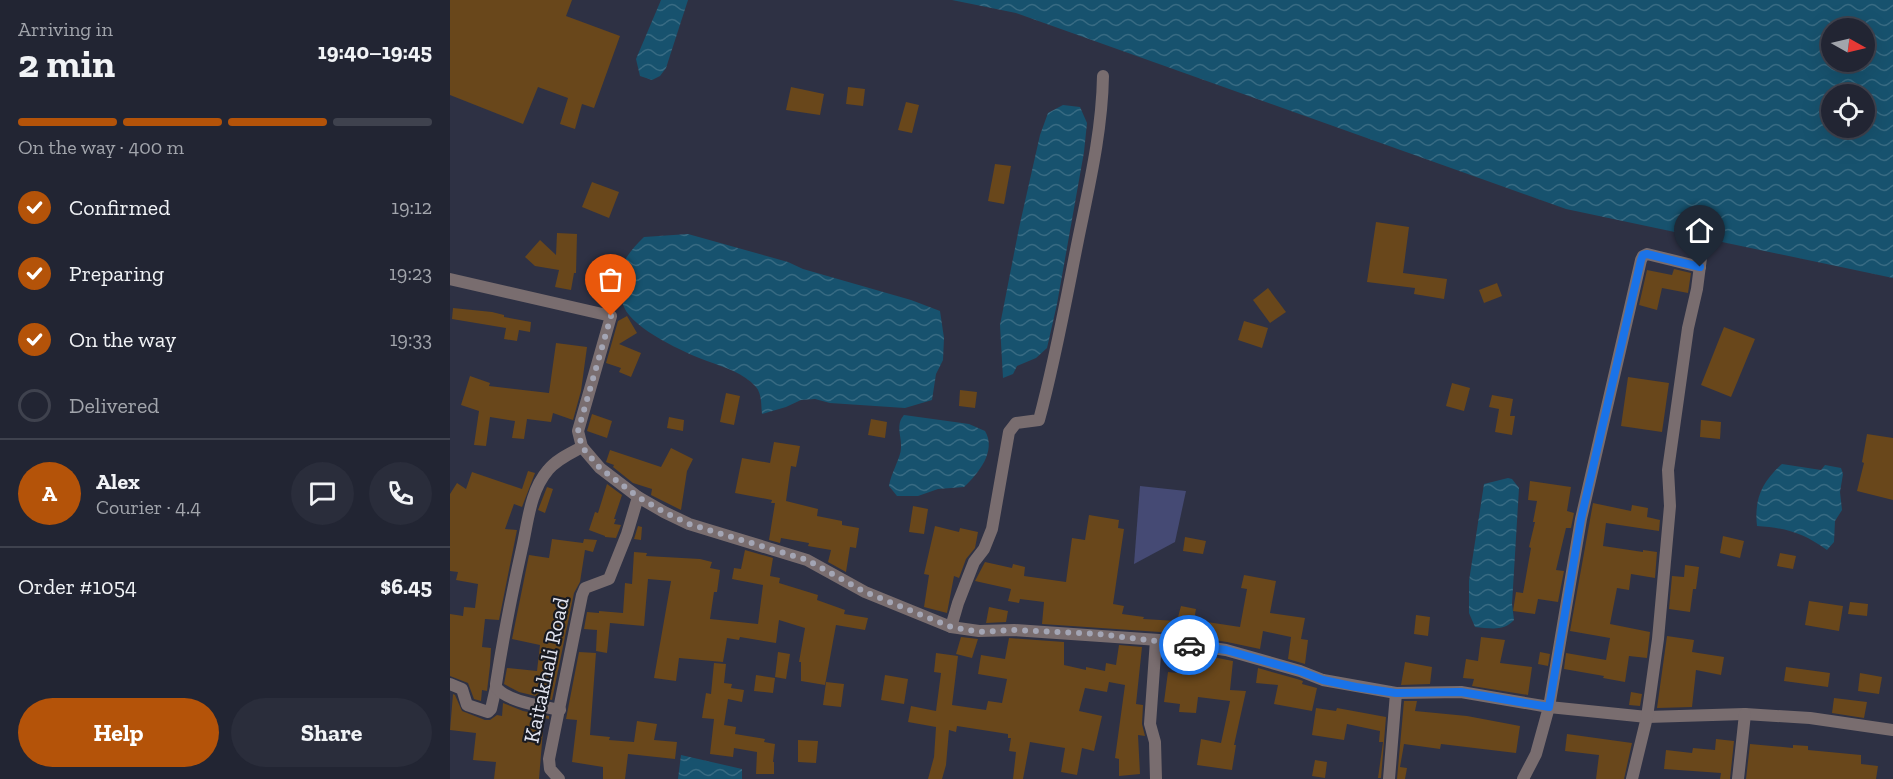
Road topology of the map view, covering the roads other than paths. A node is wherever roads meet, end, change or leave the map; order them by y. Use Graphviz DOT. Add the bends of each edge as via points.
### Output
graph roads {
  1 [pos="1103,76"];
  2 [pos="1702,250"];
  3 [pos="1700,267"];
  4 [pos="450,279"];
  5 [pos="582,447"];
  6 [pos="638,497"];
  7 [pos="951,627"];
  8 [pos="1156,640"];
  9 [pos="450,684"];
  10 [pos="496,687"];
  11 [pos="1396,693"];
  12 [pos="1549,707"];
  13 [pos="560,710"];
  14 [pos="1745,714"];
  15 [pos="1647,717"];
  16 [pos="1893,730"];
  17 [pos="559,779"];
  18 [pos="1156,779"];
  19 [pos="1389,779"];
  20 [pos="1523,779"];
  21 [pos="1632,779"];
  22 [pos="1738,779"];
  1 -- 7 [label="street" via="1102,118 1090,183 1039,420 1016,423 1009,432 992,529 974,562"];
  2 -- 3 [label="street"];
  3 -- 12 [label="street" via="1647,254 1641,260 1581,519"];
  3 -- 15 [label="street" via="1668,470 1670,506"];
  4 -- 5 [label="street" via="611,316 578,431"];
  5 -- 6 [label="street" via="600,468"];
  5 -- 10 [label="street" via="559,460 539,485 507,614"];
  6 -- 7 [label="street" via="689,524 807,560 865,592"];
  6 -- 13 [label="street, Kaitakhali Road" via="609,579 585,588 582,595"];
  7 -- 8 [label="street" via="979,632 1014,630"];
  8 -- 11 [label="street" via="1226,650 1323,680"];
  8 -- 18 [label="street" via="1150,724 1155,742"];
  9 -- 10 [label="street" via="462,688 467,705 488,712"];
  10 -- 13 [label="street" via="504,695"];
  11 -- 12 [label="street" via="1461,692"];
  11 -- 19 [label="street"];
  12 -- 15 [label="street"];
  12 -- 20 [label="street" via="1536,754"];
  13 -- 17 [label="street, Kaitakhali Road" via="549,759 550,769"];
  14 -- 15 [label="street"];
  14 -- 16 [label="street" via="1810,718"];
  14 -- 22 [label="street"];
  15 -- 21 [label="street"];
}
